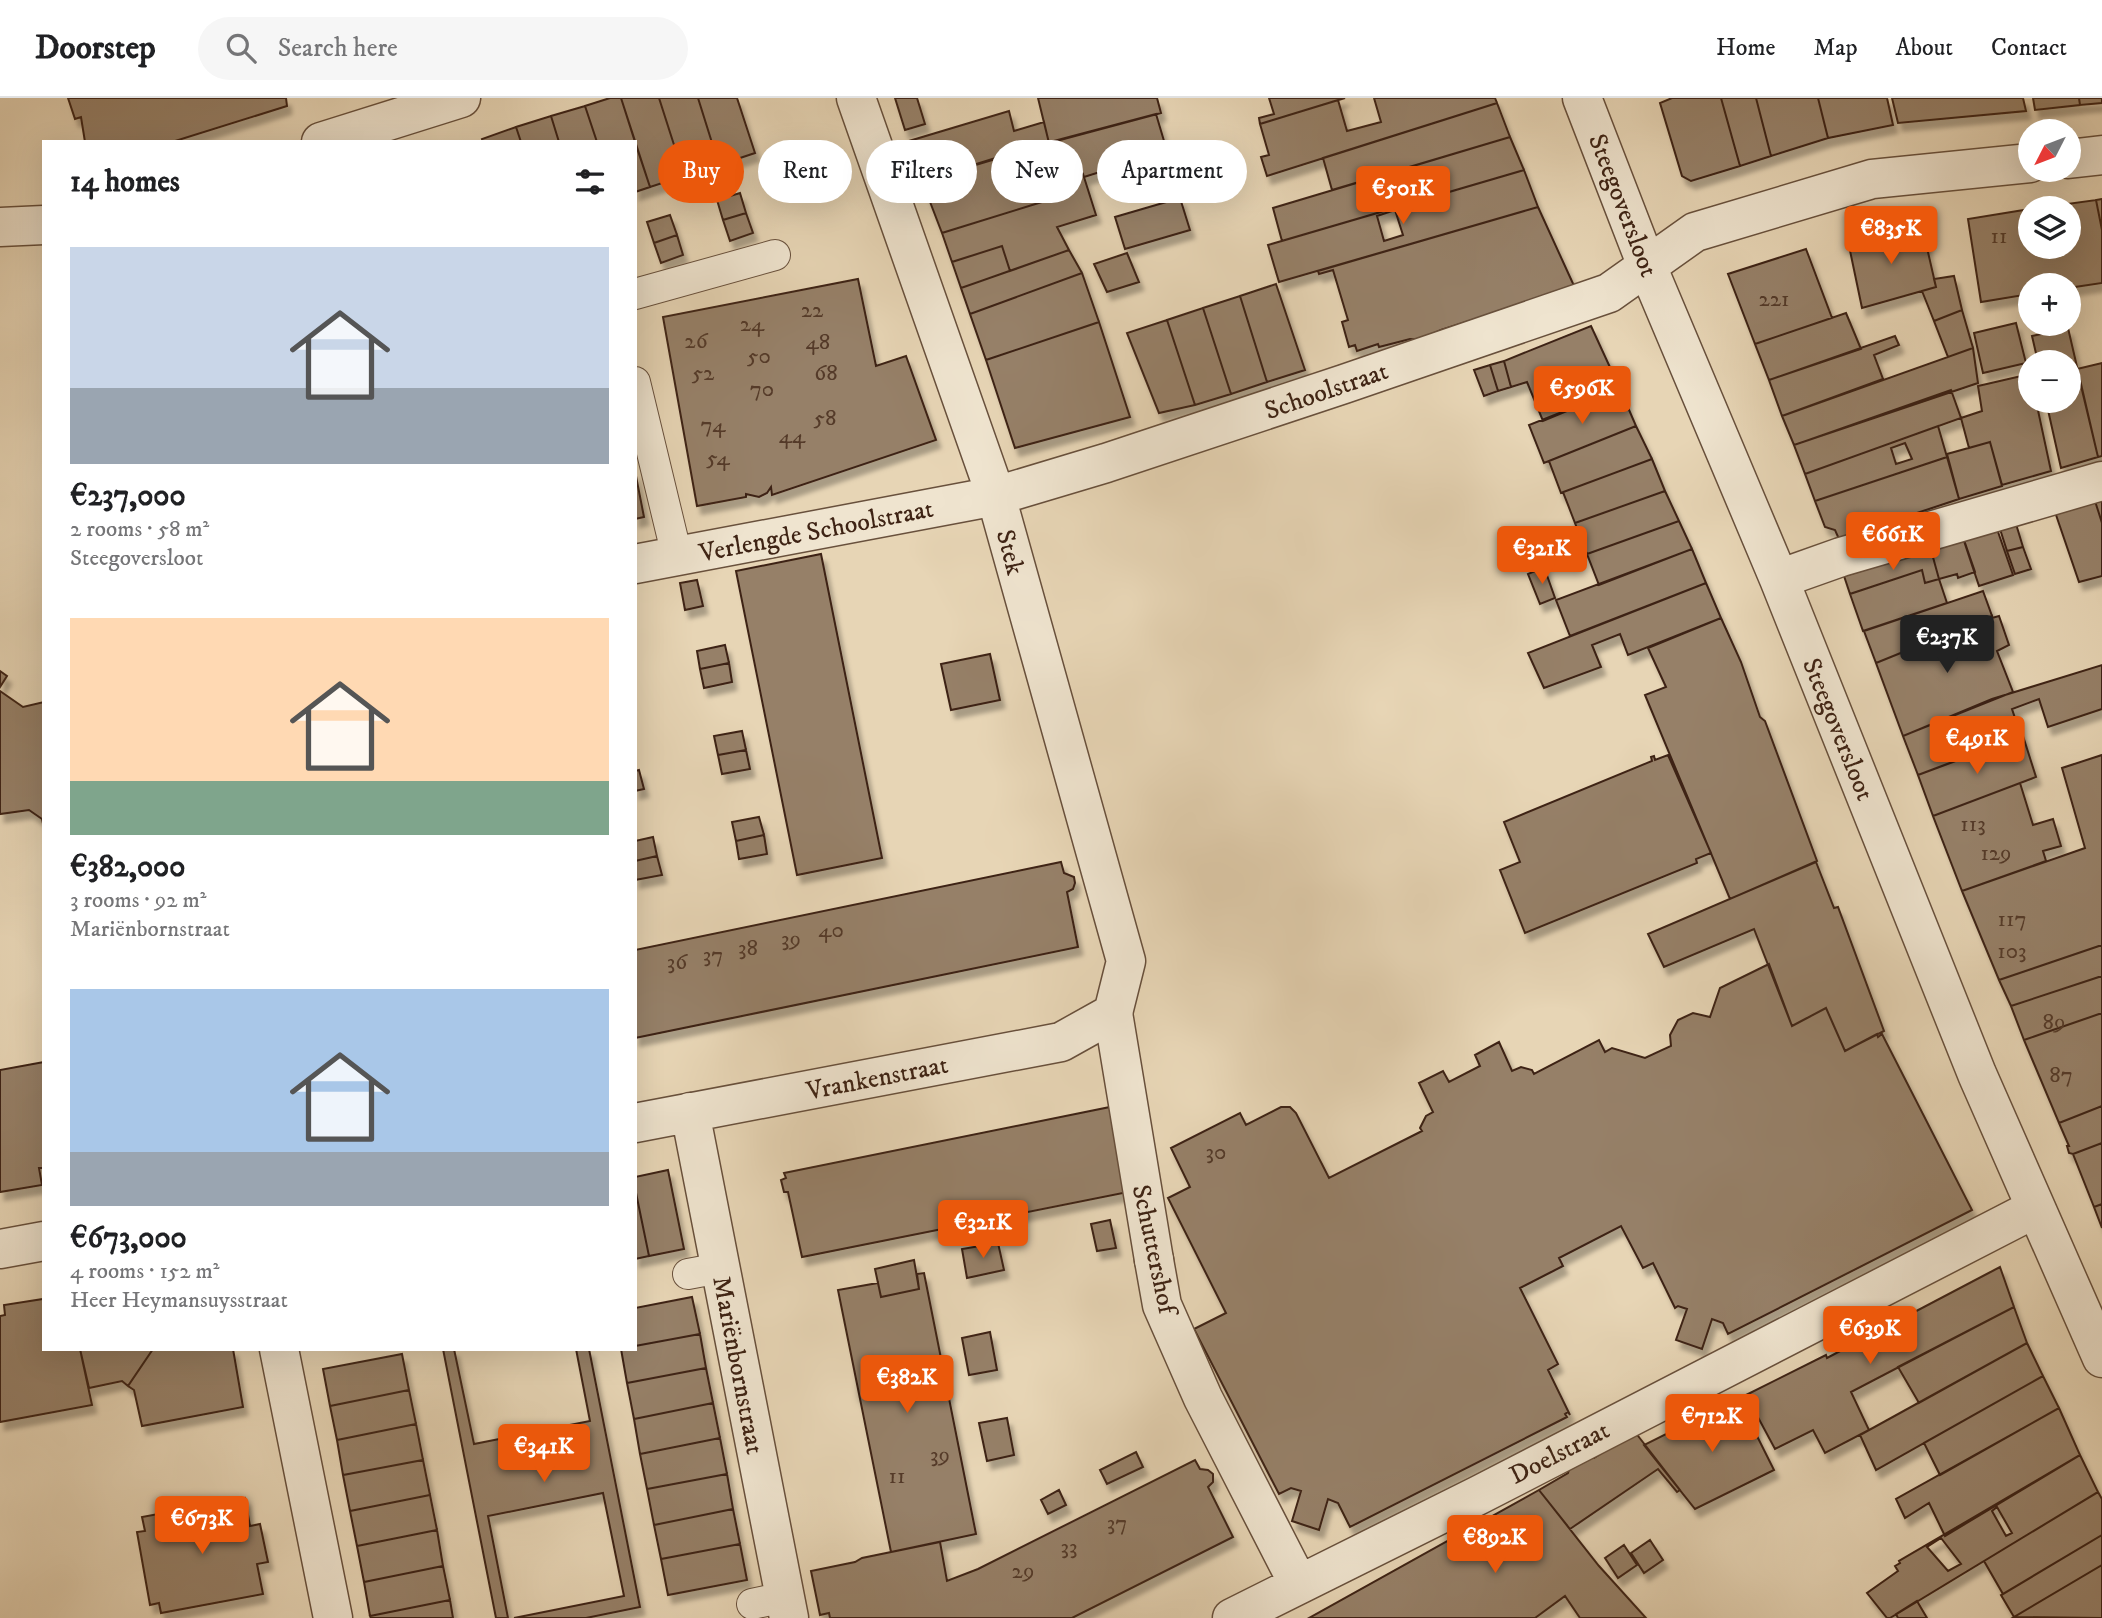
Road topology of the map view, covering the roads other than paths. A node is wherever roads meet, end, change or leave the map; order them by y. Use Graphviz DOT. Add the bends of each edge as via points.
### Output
graph roads {
  1 [pos="461,98"];
  2 [pos="856,98"];
  3 [pos="1582,98"];
  4 [pos="327,140"];
  5 [pos="2102,155"];
  6 [pos="2081,157"];
  7 [pos="2018,164"];
  8 [pos="42,225"];
  9 [pos="0,226"];
  10 [pos="775,255"];
  11 [pos="1647,266"];
  12 [pos="637,293"];
  13 [pos="637,390"];
  14 [pos="2102,481"];
  15 [pos="996,496"];
  16 [pos="677,556"];
  17 [pos="637,564"];
  18 [pos="1779,579"];
  19 [pos="1113,1013"];
  20 [pos="690,1112"];
  21 [pos="637,1123"];
  22 [pos="2036,1208"];
  23 [pos="42,1241"];
  24 [pos="0,1248"];
  25 [pos="279,1351"];
  26 [pos="2102,1358"];
  27 [pos="1298,1583"];
  28 [pos="775,1606"];
  29 [pos="333,1618"];
  30 [pos="1232,1618"];
  1 -- 4 [label="street"];
  2 -- 15 [label="street, Stek"];
  3 -- 11 [label="street, Steegoversloot"];
  5 -- 6 [label="street"];
  7 -- 11 [label="street, Schoolstraat" via="1872,179 1695,232"];
  8 -- 9 [label="street"];
  10 -- 12 [label="lane"];
  11 -- 15 [label="street, Schoolstraat" via="1609,293 1159,446"];
  11 -- 18 [label="street, Steegoversloot"];
  13 -- 16 [label="lane"];
  14 -- 18 [label="street"];
  15 -- 16 [label="street, Verlengde Schoolstraat"];
  15 -- 19 [label="street, Stek" via="1126,961"];
  16 -- 17 [label="street, Verlengde Schoolstraat"];
  18 -- 22 [label="street, Steegoversloot" via="1977,1074"];
  19 -- 20 [label="street, Vrankenstraat" via="1061,1042"];
  19 -- 27 [label="street, Schuttershof" via="1163,1305"];
  20 -- 21 [label="street, Vrankenstraat"];
  20 -- 28 [label="street, Mariënbornstraat" via="704,1271"];
  22 -- 26 [label="street, Steegoversloot"];
  22 -- 27 [label="street, Doelstraat" via="1479,1495"];
  23 -- 24 [label="street"];
  25 -- 29 [label="street"];
  27 -- 30 [label="street, Doelstraat"];
}
